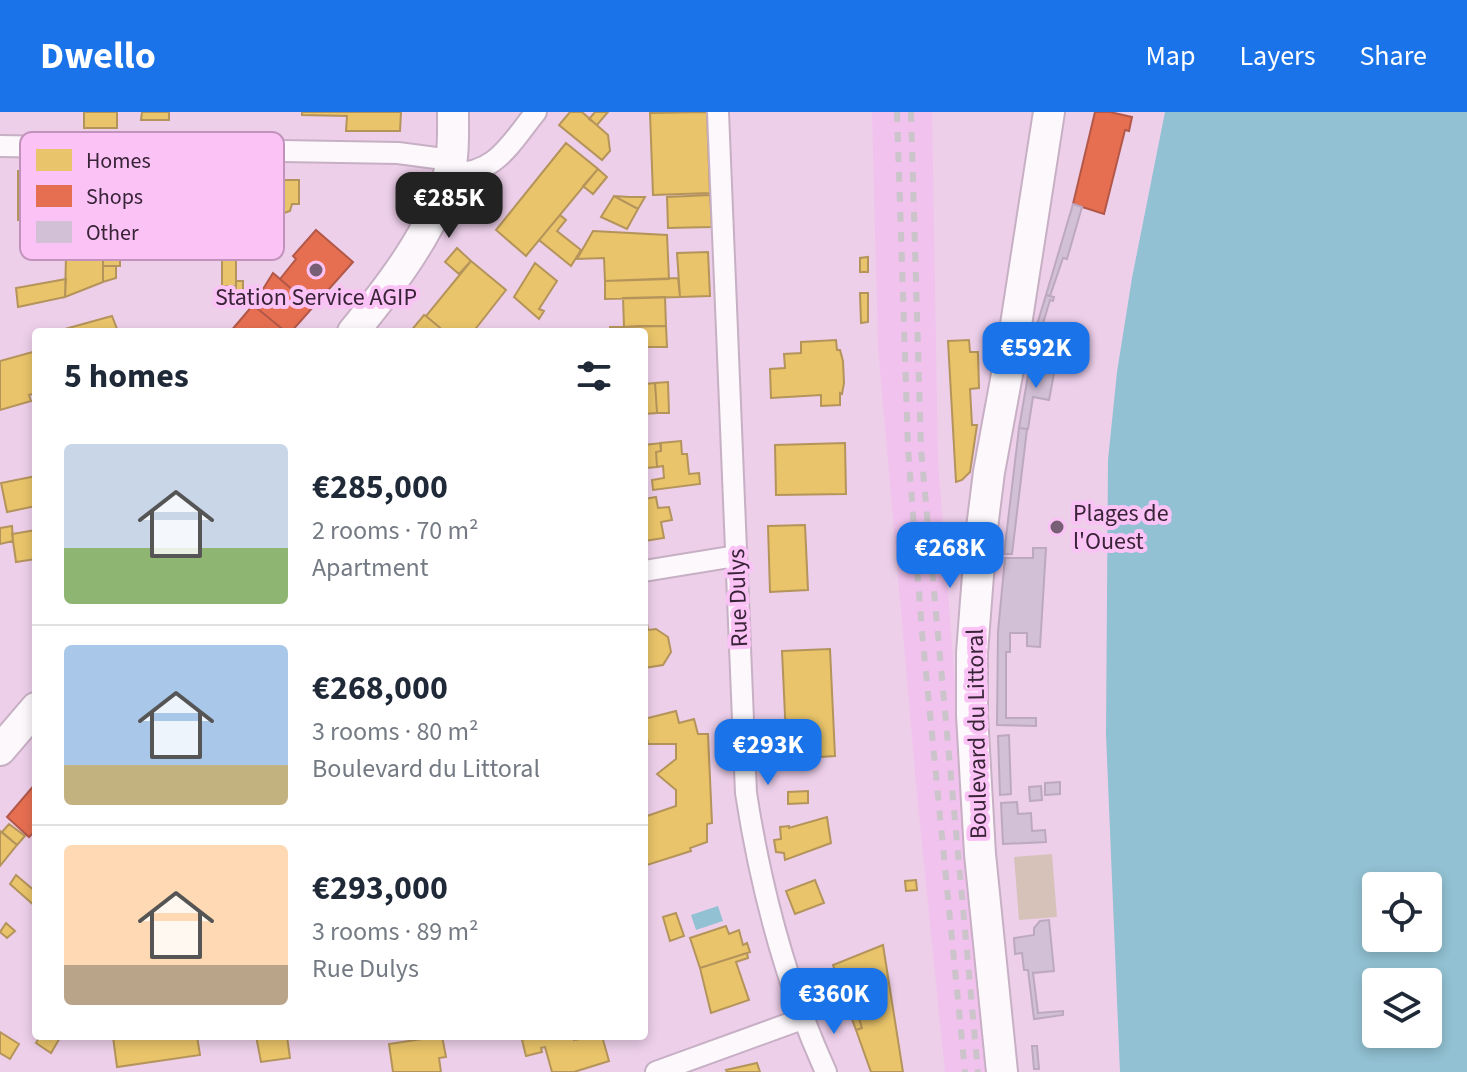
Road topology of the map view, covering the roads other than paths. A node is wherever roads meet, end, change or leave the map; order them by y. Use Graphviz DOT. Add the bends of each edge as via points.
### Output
graph roads {
  1 [pos="453,112"];
  2 [pos="536,112"];
  3 [pos="718,112"];
  4 [pos="1049,112"];
  5 [pos="0,146"];
  6 [pos="20,146"];
  7 [pos="284,151"];
  8 [pos="450,166"];
  9 [pos="356,328"];
  10 [pos="736,556"];
  11 [pos="648,570"];
  12 [pos="32,713"];
  13 [pos="0,750"];
  14 [pos="802,1019"];
  15 [pos="656,1072"];
  16 [pos="826,1072"];
  17 [pos="1002,1072"];
  1 -- 8 [label="main road"];
  2 -- 8 [label="street" via="493,164 465,174"];
  3 -- 10 [label="street, Rue Dulys"];
  4 -- 17 [label="main road, Boulevard du Littoral" via="989,472 972,653 980,854"];
  5 -- 6 [label="street"];
  7 -- 8 [label="street" via="398,153"];
  8 -- 9 [label="main road" via="414,248"];
  10 -- 11 [label="street"];
  10 -- 14 [label="street, Rue Dulys" via="746,793 758,868"];
  12 -- 13 [label="main road"];
  14 -- 15 [label="street"];
  14 -- 16 [label="street, Rue Dulys"];
}
